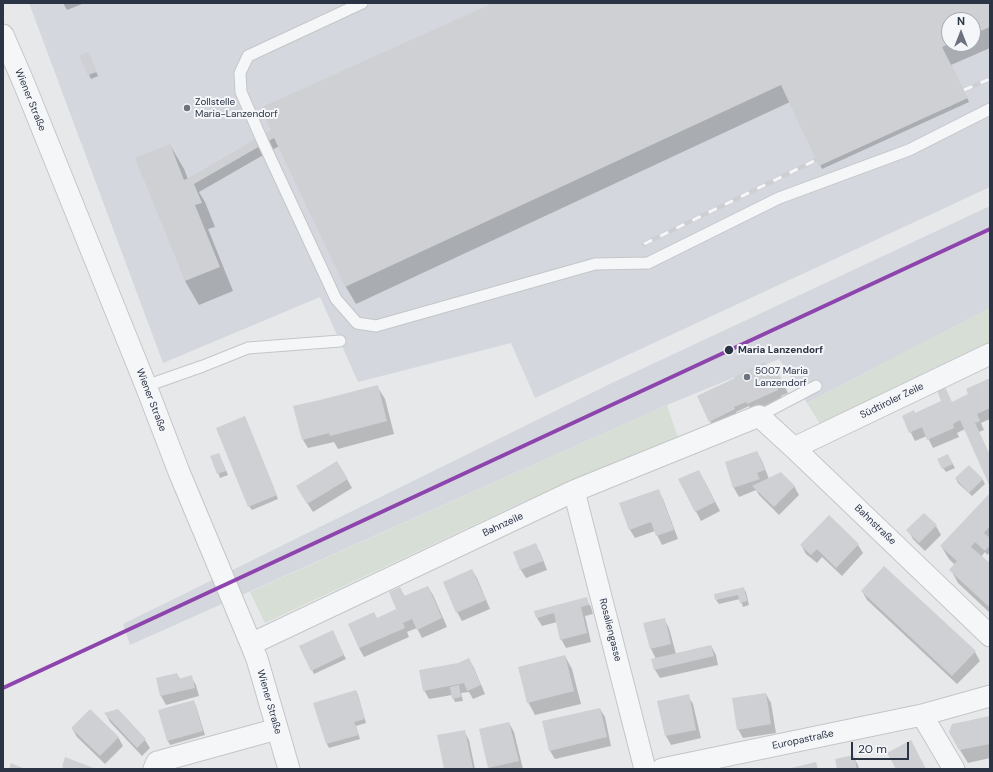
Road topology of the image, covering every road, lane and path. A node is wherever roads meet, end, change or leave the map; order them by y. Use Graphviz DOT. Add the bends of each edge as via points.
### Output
graph roads {
  1 [pos="362,3"];
  2 [pos="3,35"];
  3 [pos="990,109"];
  4 [pos="340,341"];
  5 [pos="990,354"];
  6 [pos="146,386"];
  7 [pos="816,386"];
  8 [pos="759,416"];
  9 [pos="794,448"];
  10 [pos="574,492"];
  11 [pos="990,636"];
  12 [pos="251,644"];
  13 [pos="990,696"];
  14 [pos="922,715"];
  15 [pos="277,729"];
  16 [pos="154,769"];
  17 [pos="289,769"];
  18 [pos="645,769"];
  19 [pos="662,769"];
  20 [pos="954,769"];
  1 -- 3 [label="lane" via="248,56 240,73 241,92 336,298 357,323 376,326 595,264 648,263 778,198 909,150"];
  2 -- 6 [label="street, Wiener Straße"];
  4 -- 6 [label="lane" via="248,348"];
  5 -- 9 [label="street, Südtiroler Zeile"];
  6 -- 12 [label="street, Wiener Straße"];
  7 -- 8 [label="lane"];
  8 -- 9 [label="street, Bahnstraße"];
  8 -- 10 [label="street, Bahnzeile"];
  9 -- 11 [label="street, Bahnstraße"];
  10 -- 12 [label="street, Bahnzeile"];
  10 -- 18 [label="street, Rosaliengasse"];
  12 -- 15 [label="street, Wiener Straße"];
  13 -- 14 [label="street, Europastraße"];
  14 -- 19 [label="street, Europastraße"];
  14 -- 20 [label="street"];
  15 -- 16 [label="street" via="157,762"];
  15 -- 17 [label="street, Wiener Straße"];
}
